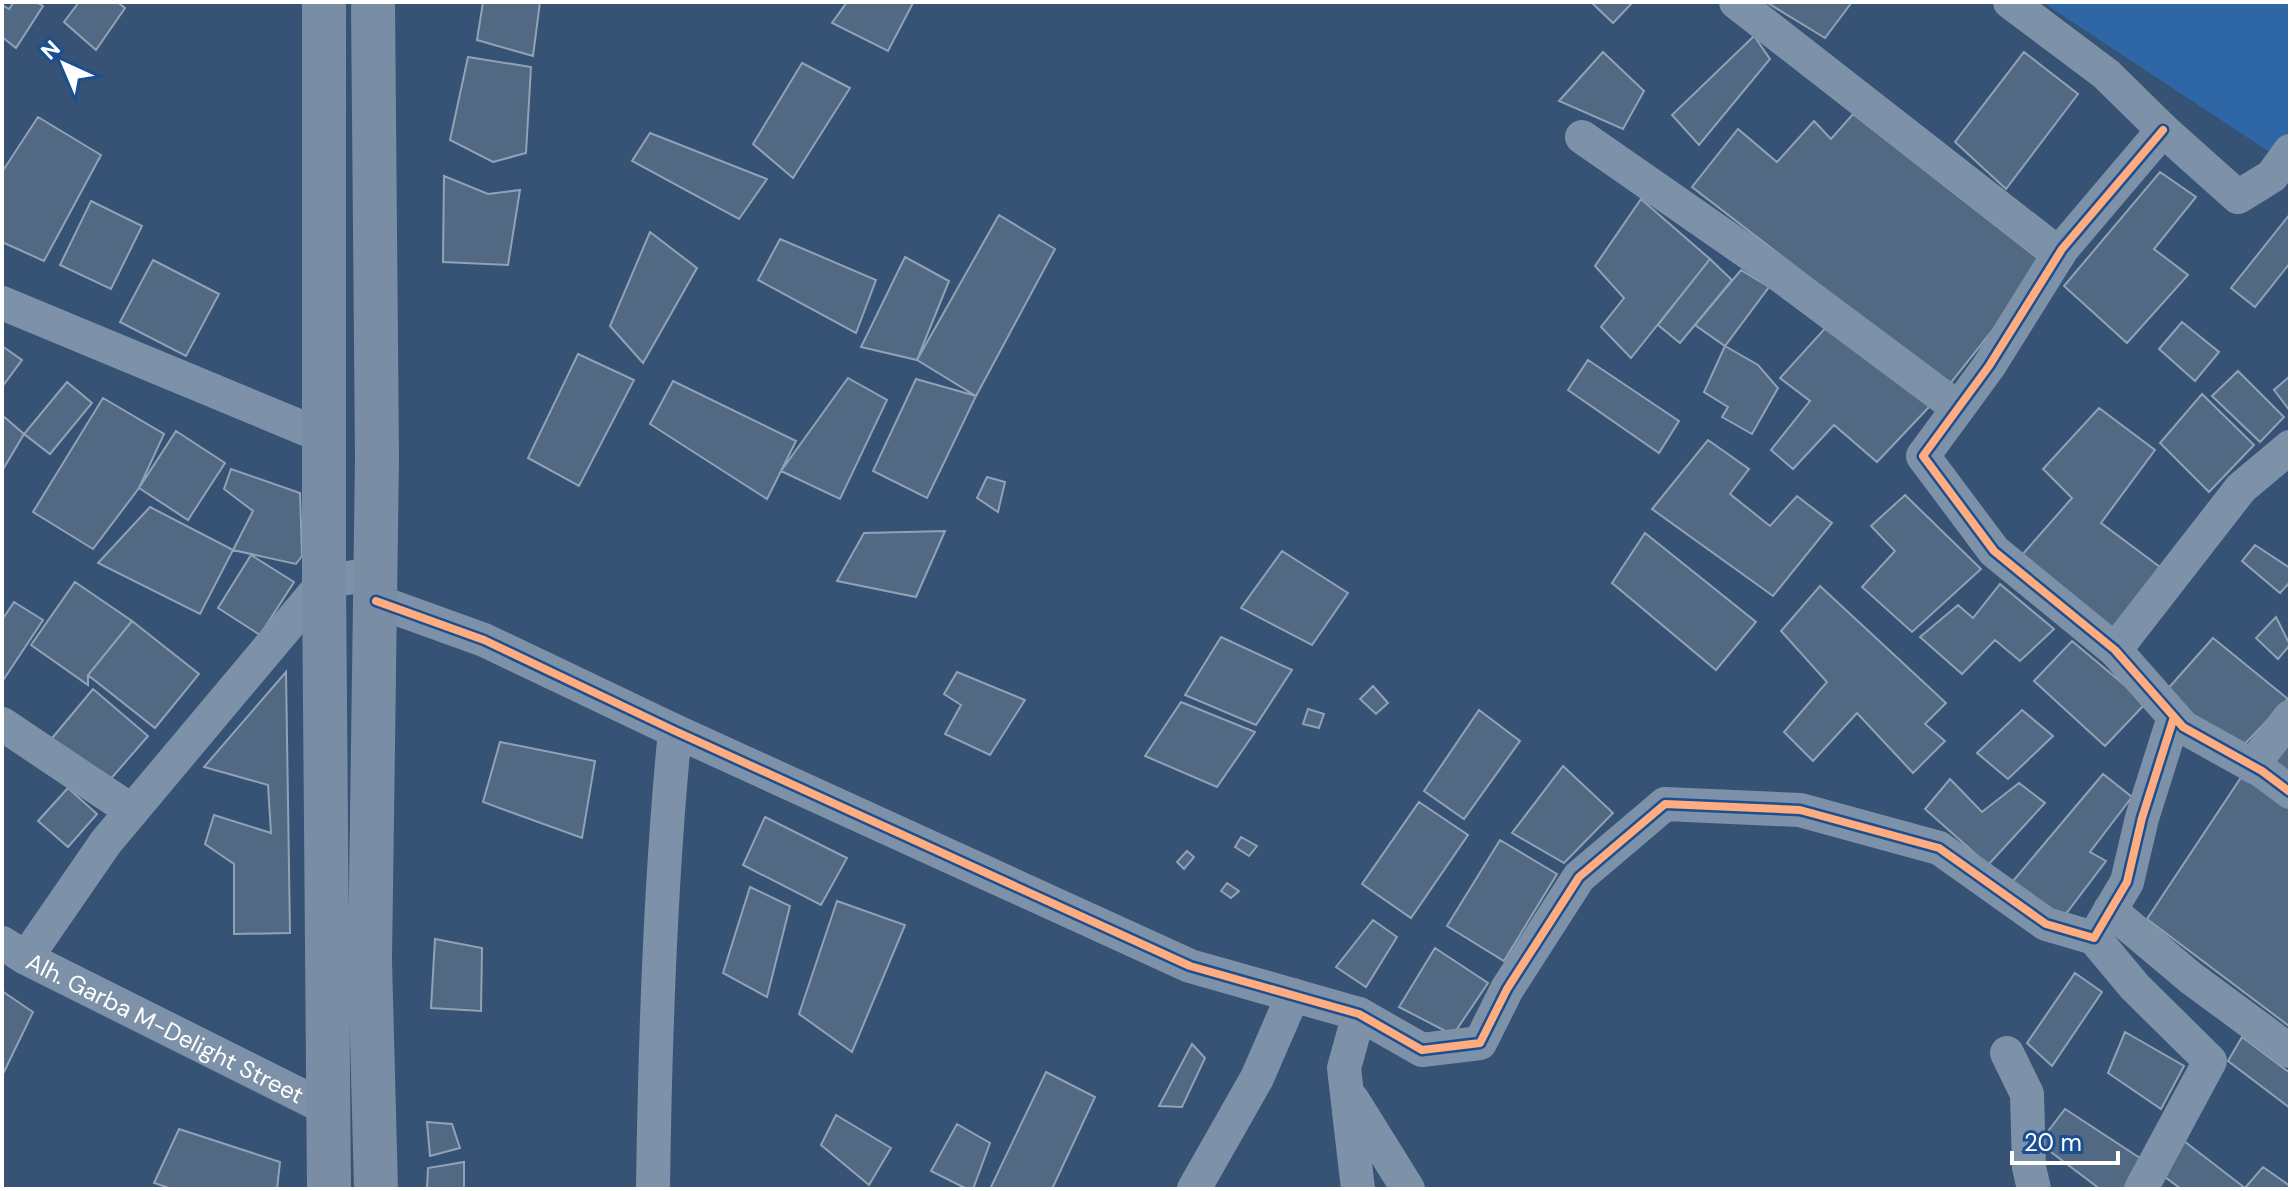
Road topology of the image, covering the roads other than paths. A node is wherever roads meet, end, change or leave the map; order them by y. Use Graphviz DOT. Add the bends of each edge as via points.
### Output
graph roads {
  1 [pos="324,2"];
  2 [pos="373,2"];
  3 [pos="1736,2"];
  4 [pos="2010,2"];
  5 [pos="2163,130"];
  6 [pos="1582,137"];
  7 [pos="2290,151"];
  8 [pos="2059,254"];
  9 [pos="2,303"];
  10 [pos="1958,408"];
  11 [pos="325,437"];
  12 [pos="2290,447"];
  13 [pos="324,582"];
  14 [pos="376,587"];
  15 [pos="2115,650"];
  16 [pos="2174,717"];
  17 [pos="2290,717"];
  18 [pos="2,724"];
  19 [pos="675,731"];
  20 [pos="2252,766"];
  21 [pos="2290,792"];
  22 [pos="132,811"];
  23 [pos="2102,924"];
  24 [pos="14,950"];
  25 [pos="1293,995"];
  26 [pos="1359,1014"];
  27 [pos="2290,1051"];
  28 [pos="2007,1053"];
  29 [pos="1347,1091"];
  30 [pos="328,1109"];
  31 [pos="329,1189"];
  32 [pos="376,1189"];
  33 [pos="653,1189"];
  34 [pos="1194,1189"];
  35 [pos="1358,1189"];
  36 [pos="1408,1189"];
  37 [pos="2034,1189"];
  38 [pos="2141,1189"];
  1 -- 11 [label="main road"];
  2 -- 14 [label="main road"];
  3 -- 8 [label="street"];
  4 -- 5 [label="street" via="2106,74"];
  5 -- 7 [label="street" via="2238,197 2272,176"];
  5 -- 8 [label="street"];
  6 -- 10 [label="street"];
  8 -- 10 [label="street"];
  9 -- 11 [label="street"];
  10 -- 15 [label="street" via="1923,456 1994,551"];
  11 -- 13 [label="main road"];
  12 -- 15 [label="street" via="2241,488"];
  13 -- 14 [label="street"];
  13 -- 22 [label="street"];
  13 -- 30 [label="main road"];
  14 -- 19 [label="street"];
  14 -- 32 [label="main road" via="370,960"];
  15 -- 16 [label="street"];
  16 -- 20 [label="street"];
  16 -- 23 [label="street" via="2127,882"];
  17 -- 20 [label="street"];
  18 -- 22 [label="street"];
  19 -- 25 [label="street" via="1190,966"];
  19 -- 33 [label="street" via="664,843"];
  20 -- 21 [label="street"];
  22 -- 24 [label="street"];
  23 -- 26 [label="street" via="2046,924 1939,848 1800,810 1665,804 1579,877 1507,989 1480,1043 1422,1050"];
  23 -- 27 [label="street" via="2191,978"];
  23 -- 38 [label="street" via="2135,987 2210,1061"];
  24 -- 30 [label="street, Alh. Garba M-Delight Street"];
  25 -- 26 [label="street"];
  25 -- 34 [label="street" via="1257,1078"];
  26 -- 29 [label="street" via="1344,1068"];
  28 -- 37 [label="street" via="2027,1094"];
  29 -- 35 [label="street"];
  29 -- 36 [label="street"];
  30 -- 31 [label="main road"];
}
